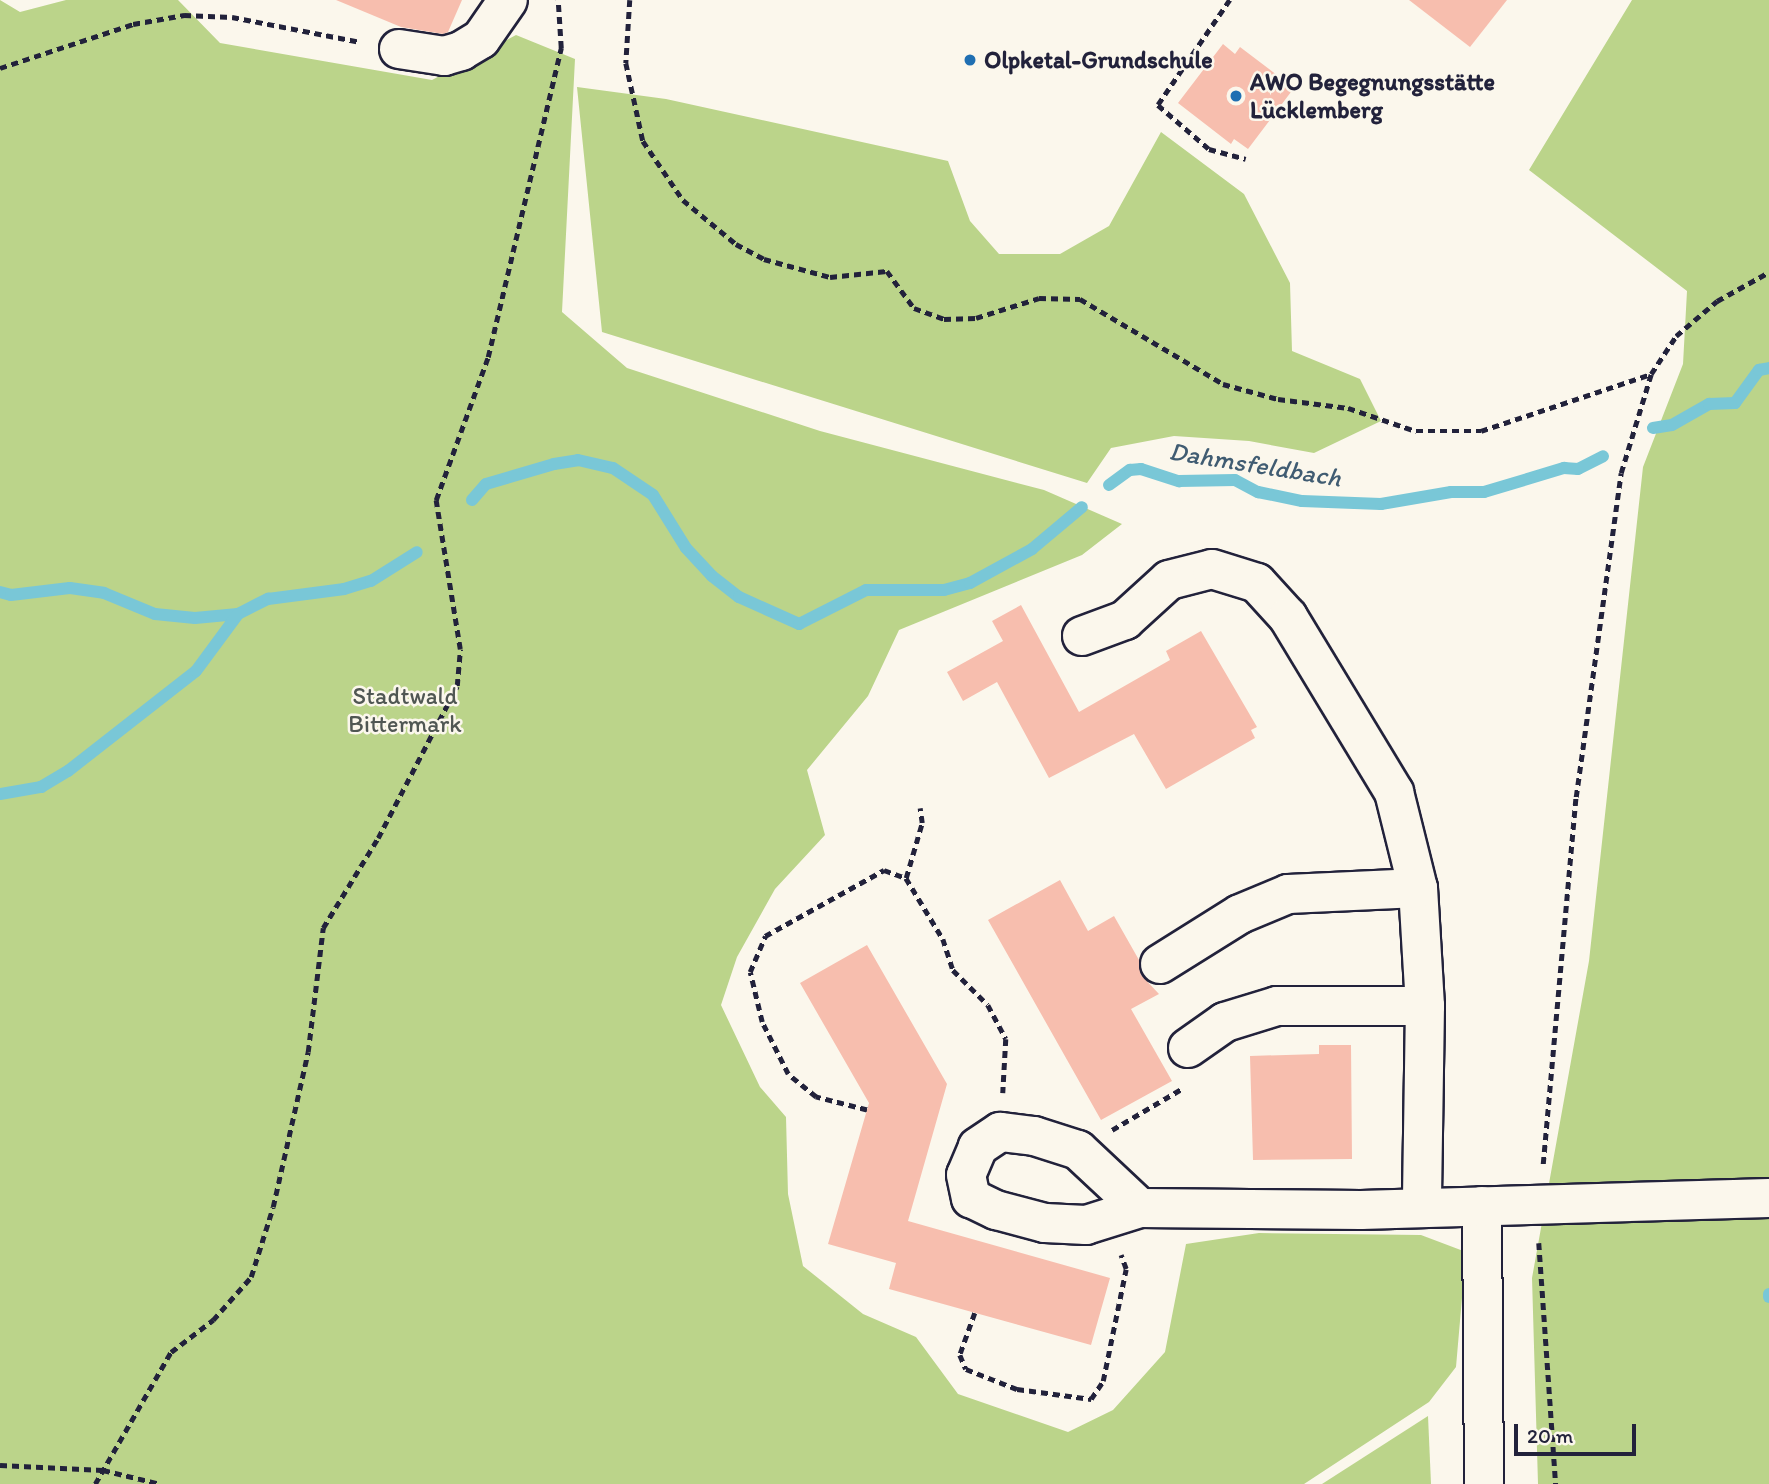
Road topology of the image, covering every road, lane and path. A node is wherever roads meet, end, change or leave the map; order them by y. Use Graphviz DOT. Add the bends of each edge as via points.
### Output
graph roads {
  1 [pos="508,0"];
  2 [pos="558,0"];
  3 [pos="630,0"];
  4 [pos="1230,0"];
  5 [pos="400,49"];
  6 [pos="0,68"];
  7 [pos="1246,159"];
  8 [pos="1769,272"];
  9 [pos="1651,374"];
  10 [pos="1082,636"];
  11 [pos="920,807"];
  12 [pos="906,877"];
  13 [pos="1418,888"];
  14 [pos="1160,964"];
  15 [pos="1424,1006"];
  16 [pos="1188,1067"];
  17 [pos="867,1110"];
  18 [pos="1000,1132"];
  19 [pos="1079,1150"];
  20 [pos="1769,1198"];
  21 [pos="1541,1205"];
  22 [pos="1482,1206"];
  23 [pos="1422,1208"];
  24 [pos="1125,1213"];
  25 [pos="975,1313"];
  26 [pos="0,1465"];
  27 [pos="103,1470"];
  28 [pos="95,1484"];
  29 [pos="161,1484"];
  30 [pos="1484,1484"];
  31 [pos="1556,1484"];
  1 -- 5 [label="street" via="481,39 461,51 444,55"];
  2 -- 27 [label="path" via="561,48 495,331 436,500 460,649 457,686 377,838 323,928 308,1052 273,1207 251,1277 213,1320 171,1352"];
  3 -- 9 [label="path" via="626,63 643,141 683,200 736,244 764,259 830,277 887,271 914,308 952,320 976,318 1039,298 1080,299 1223,384 1278,399 1348,408 1416,431 1481,432"];
  4 -- 7 [label="path" via="1158,104 1209,149"];
  5 -- 6 [label="path" via="232,16 184,15 133,24"];
  8 -- 9 [label="path" via="1695,318 1676,336"];
  9 -- 21 [label="path" via="1621,473 1576,797 1552,1033"];
  10 -- 13 [label="street" via="1125,620 1169,580 1212,569 1257,583 1288,617 1394,792"];
  11 -- 12 [label="path" via="922,823"];
  12 -- 17 [label="path" via="884,870 765,936 750,972 762,1022 788,1074 816,1097"];
  12 -- 18 [label="path" via="943,939 953,970 988,1006 1006,1039"];
  13 -- 14 [label="street" via="1288,894 1240,914"];
  13 -- 15 [label="street"];
  15 -- 16 [label="street" via="1277,1006 1225,1022"];
  15 -- 23 [label="street"];
  16 -- 19 [label="path"];
  18 -- 19 [label="street" via="1034,1136"];
  18 -- 24 [label="street" via="978,1147 966,1175 971,1198 1045,1223 1086,1224"];
  19 -- 24 [label="street"];
  20 -- 21 [label="street"];
  21 -- 22 [label="street"];
  21 -- 31 [label="path" via="1538,1260"];
  22 -- 23 [label="street"];
  22 -- 30 [label="street"];
  23 -- 24 [label="street"];
  24 -- 25 [label="path" via="1126,1269 1103,1381 1091,1399 1017,1389 966,1369 960,1355"];
  26 -- 27 [label="path"];
  27 -- 28 [label="path"];
  27 -- 29 [label="path"];
}
